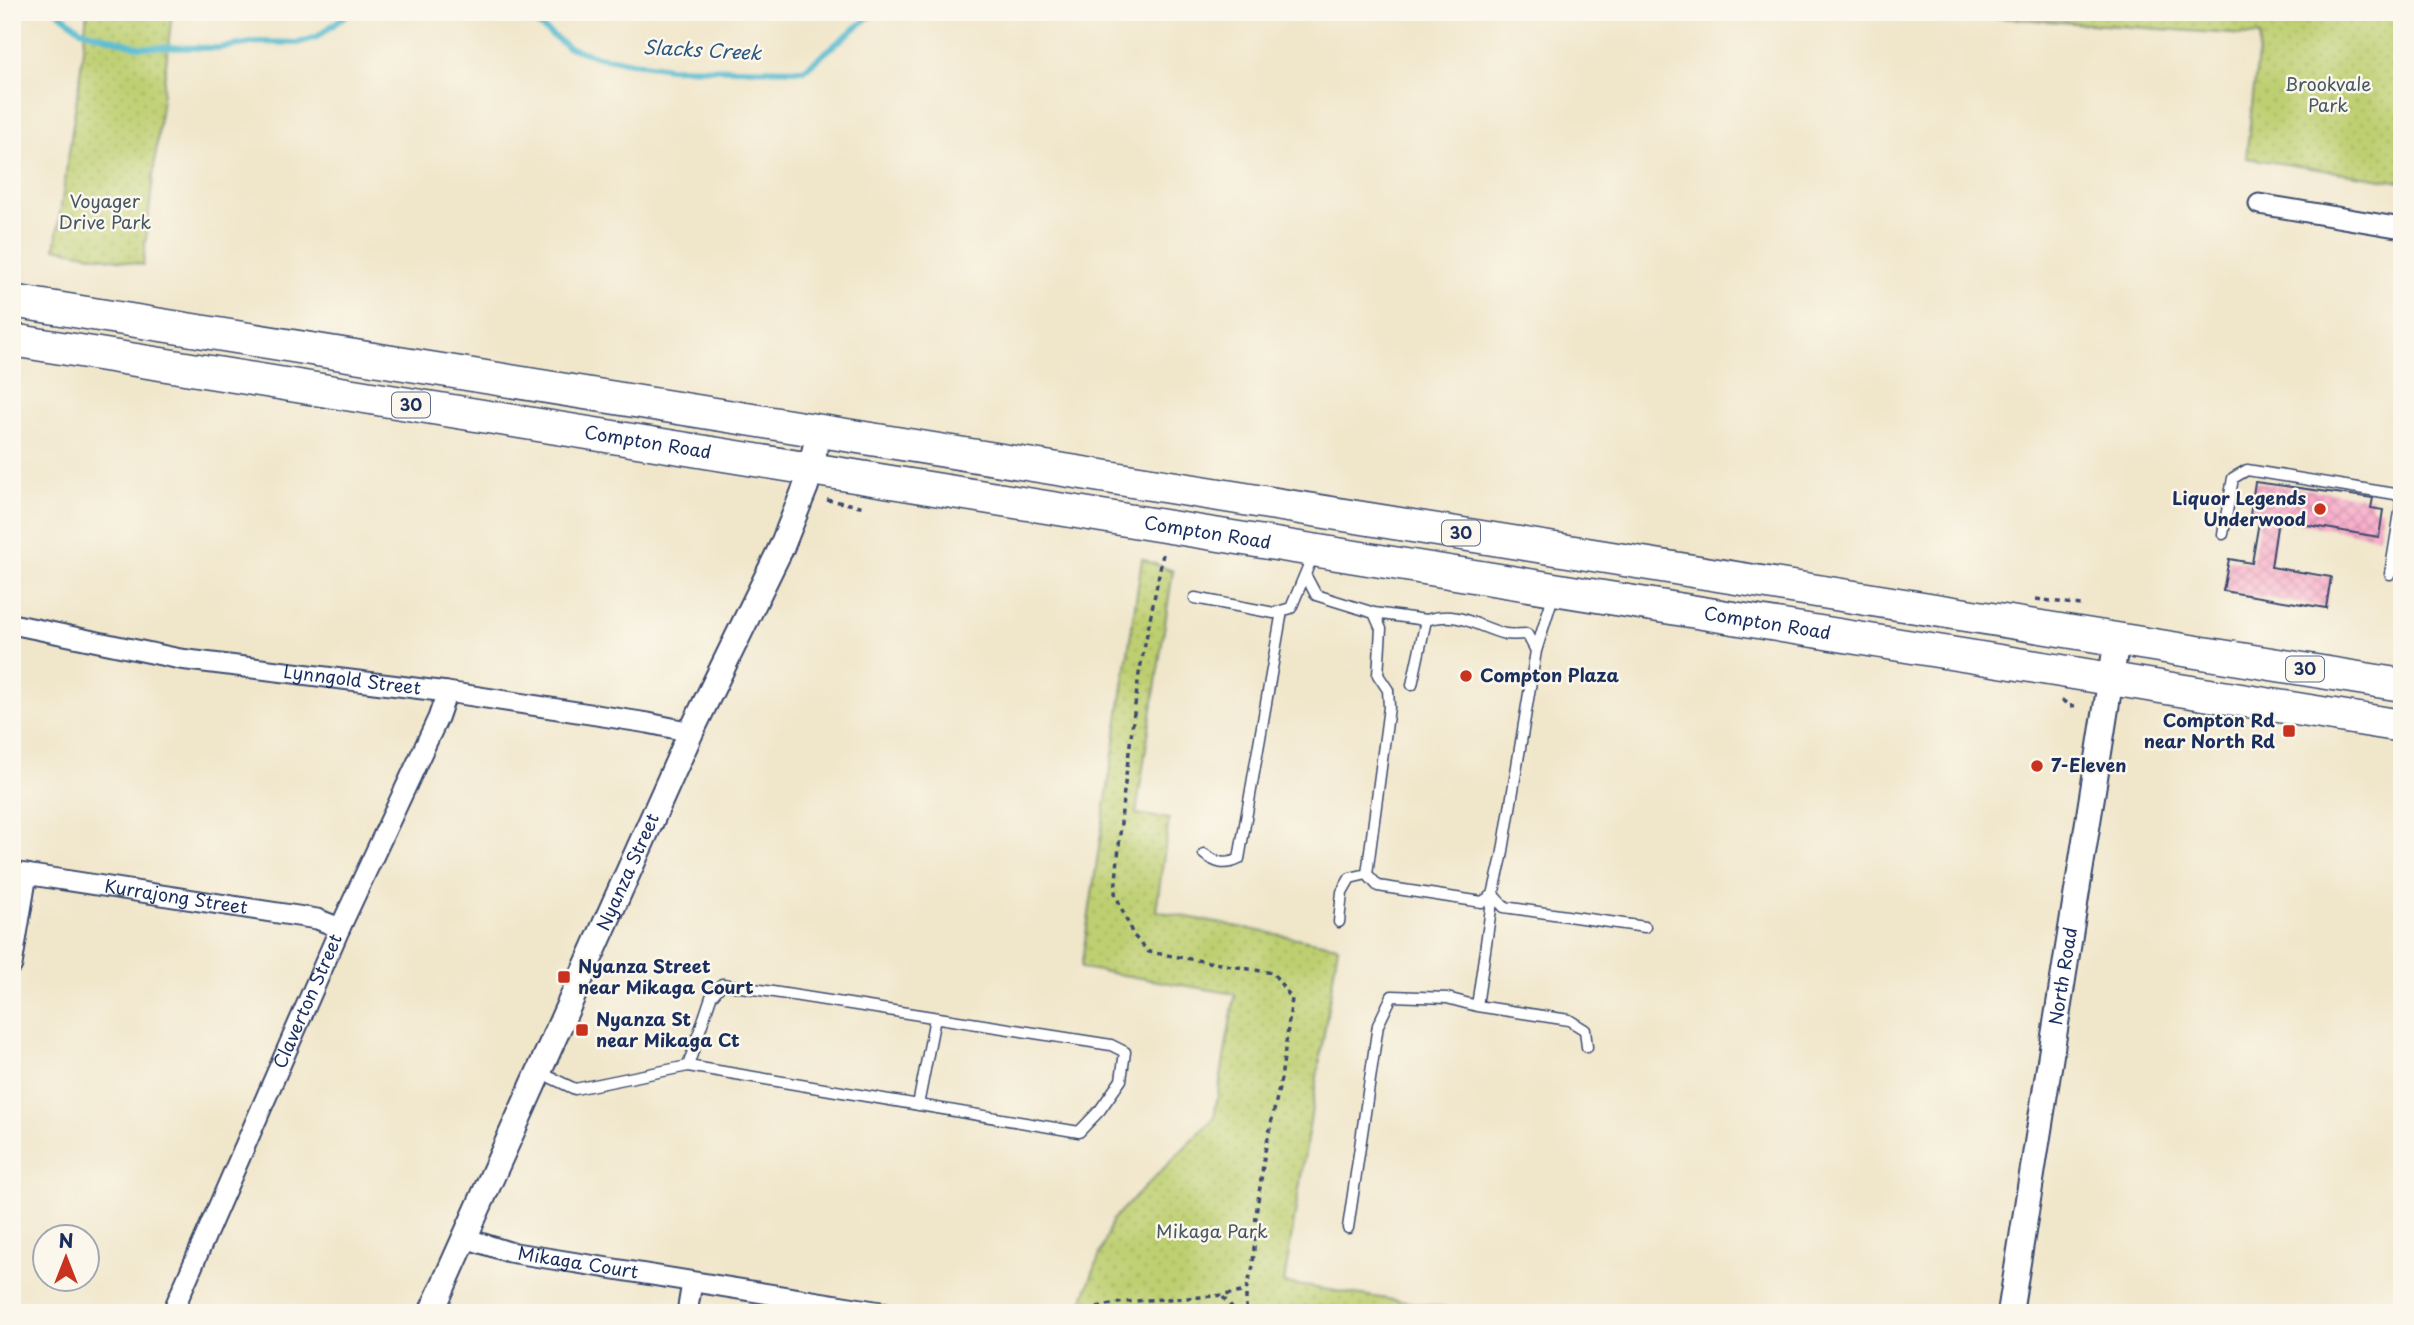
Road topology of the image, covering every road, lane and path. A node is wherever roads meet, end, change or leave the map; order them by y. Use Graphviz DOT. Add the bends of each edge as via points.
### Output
graph roads {
  1 [pos="2259,204"];
  2 [pos="2402,228"];
  3 [pos="12,301"];
  4 [pos="12,340"];
  5 [pos="820,432"];
  6 [pos="811,470"];
  7 [pos="2223,534"];
  8 [pos="1163,554"];
  9 [pos="1310,563"];
  10 [pos="2390,574"];
  11 [pos="1555,590"];
  12 [pos="1195,598"];
  13 [pos="1282,611"];
  14 [pos="1374,613"];
  15 [pos="1426,620"];
  16 [pos="12,624"];
  17 [pos="2117,639"];
  18 [pos="1536,651"];
  19 [pos="2110,679"];
  20 [pos="1412,685"];
  21 [pos="2402,685"];
  22 [pos="447,692"];
  23 [pos="2402,726"];
  24 [pos="691,732"];
  25 [pos="1204,855"];
  26 [pos="20,873"];
  27 [pos="1367,874"];
  28 [pos="1493,895"];
  29 [pos="1339,922"];
  30 [pos="1646,927"];
  31 [pos="340,929"];
  32 [pos="12,965"];
  33 [pos="1477,1006"];
  34 [pos="935,1018"];
  35 [pos="1587,1047"];
  36 [pos="688,1066"];
  37 [pos="540,1073"];
  38 [pos="918,1105"];
  39 [pos="1348,1228"];
  40 [pos="465,1238"];
  41 [pos="692,1283"];
  42 [pos="1247,1292"];
  43 [pos="1223,1297"];
  44 [pos="172,1313"];
  45 [pos="432,1313"];
  46 [pos="687,1313"];
  47 [pos="887,1313"];
  48 [pos="1090,1313"];
  49 [pos="1237,1313"];
  50 [pos="1246,1313"];
  51 [pos="2010,1313"];
  1 -- 2 [label="street"];
  3 -- 5 [label="main road, 30"];
  4 -- 6 [label="main road, Compton Road / 30"];
  5 -- 6 [label="street, Nyanza Street"];
  5 -- 17 [label="main road, 30"];
  6 -- 9 [label="main road, Compton Road / 30"];
  6 -- 24 [label="street, Nyanza Street" via="782,546"];
  7 -- 10 [label="lane" via="2233,478 2247,470 2395,494 2401,498 2401,506"];
  8 -- 42 [label="path" via="1139,674 1115,893 1133,935 1149,952 1273,973 1292,999 1265,1151"];
  9 -- 11 [label="main road, Compton Road / 30"];
  9 -- 13 [label="lane" via="1291,608"];
  9 -- 14 [label="lane" via="1316,595"];
  11 -- 18 [label="lane"];
  11 -- 19 [label="main road, Compton Road / 30"];
  12 -- 13 [label="lane"];
  13 -- 25 [label="lane" via="1239,859 1230,864"];
  14 -- 15 [label="lane"];
  14 -- 27 [label="lane" via="1381,629 1378,675 1388,690 1389,707"];
  15 -- 18 [label="lane" via="1462,617 1507,634 1527,634"];
  15 -- 20 [label="lane"];
  16 -- 22 [label="street, Lynngold Street" via="180,659"];
  17 -- 19 [label="street, North Road"];
  17 -- 21 [label="main road, 30"];
  18 -- 28 [label="lane"];
  19 -- 23 [label="main road, Compton Road / 30"];
  19 -- 51 [label="street, North Road"];
  22 -- 24 [label="street, Lynngold Street"];
  22 -- 31 [label="street, Claverton Street"];
  24 -- 37 [label="street, Nyanza Street"];
  26 -- 31 [label="street, Kurrajong Street" via="317,919"];
  26 -- 32 [label="street"];
  27 -- 28 [label="lane" via="1378,886 1482,902"];
  27 -- 29 [label="lane" via="1350,877 1342,892"];
  28 -- 30 [label="lane" via="1504,907"];
  28 -- 33 [label="lane"];
  31 -- 44 [label="street, Claverton Street"];
  33 -- 35 [label="lane" via="1569,1020 1585,1030"];
  33 -- 39 [label="lane" via="1447,998 1392,996 1378,1025"];
  34 -- 36 [label="lane" via="722,984 711,997"];
  34 -- 38 [label="lane"];
  34 -- 38 [label="lane" via="1111,1045 1125,1052 1121,1080 1079,1132"];
  36 -- 37 [label="lane" via="575,1089"];
  36 -- 38 [label="lane"];
  37 -- 40 [label="street, Nyanza Street"];
  40 -- 41 [label="street, Mikaga Court" via="509,1252"];
  40 -- 45 [label="street, Nyanza Street"];
  41 -- 46 [label="street"];
  41 -- 47 [label="street, Mikaga Court"];
  42 -- 43 [label="path"];
  42 -- 50 [label="path"];
  43 -- 48 [label="path" via="1115,1303 1093,1308"];
  43 -- 49 [label="path"];
}
